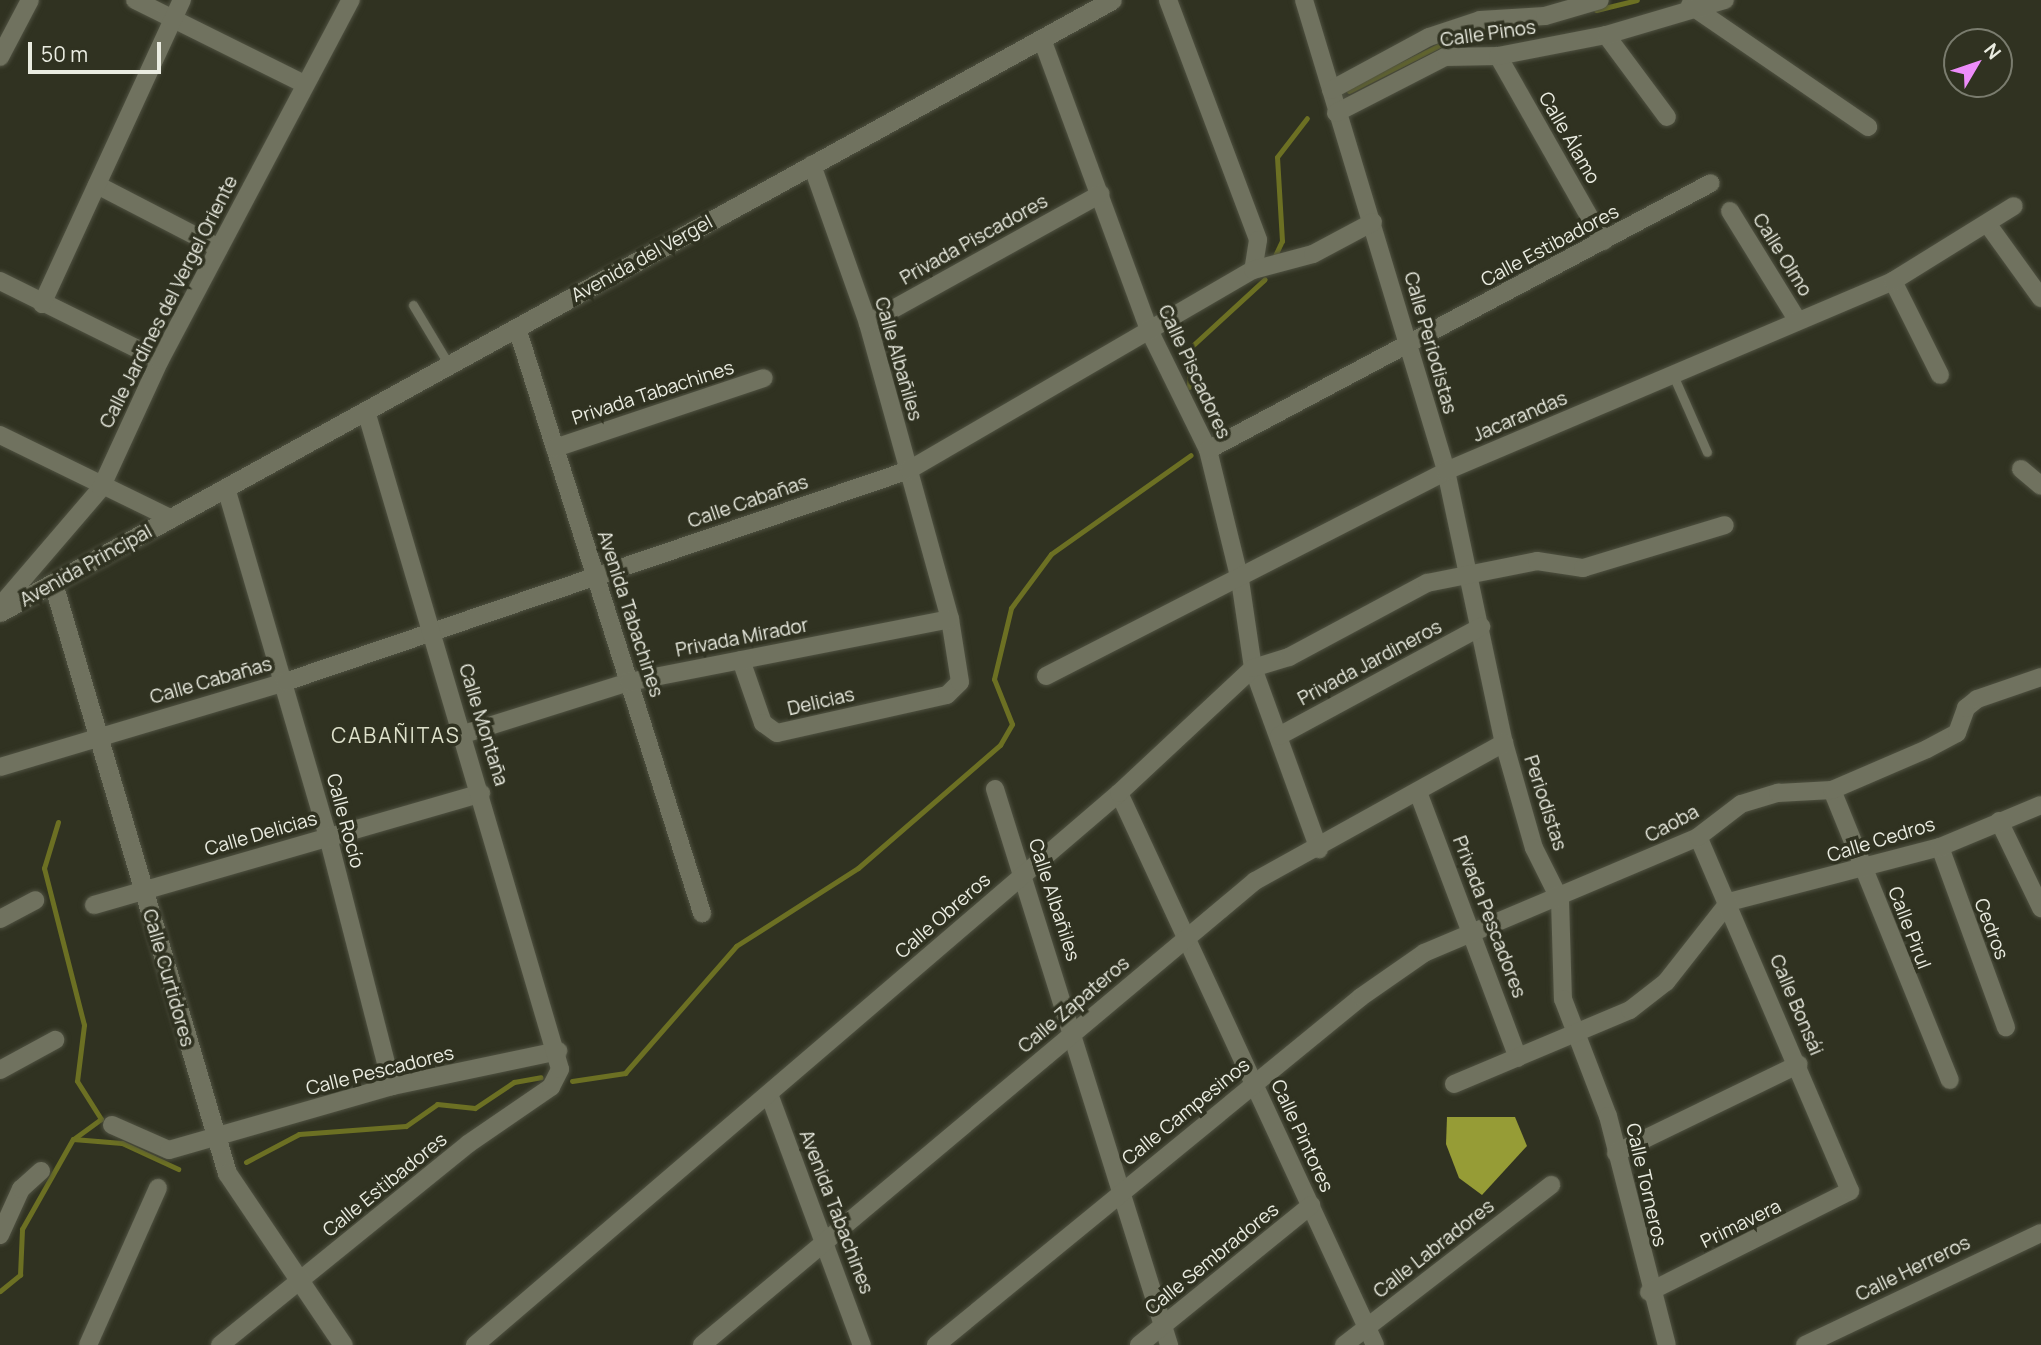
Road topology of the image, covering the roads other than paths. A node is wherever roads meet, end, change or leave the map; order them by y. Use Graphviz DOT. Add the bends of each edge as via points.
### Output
graph roads {
  1 [pos="30,0"];
  2 [pos="135,0"];
  3 [pos="182,0"];
  4 [pos="351,0"];
  5 [pos="1112,0"];
  6 [pos="1168,0"];
  7 [pos="1304,0"];
  8 [pos="1600,0"];
  9 [pos="1725,0"];
  10 [pos="1690,4"];
  11 [pos="175,18"];
  12 [pos="1606,34"];
  13 [pos="1042,39"];
  14 [pos="1498,56"];
  15 [pos="0,57"];
  16 [pos="304,84"];
  17 [pos="1331,90"];
  18 [pos="1336,113"];
  19 [pos="1667,117"];
  20 [pos="1868,127"];
  21 [pos="812,165"];
  22 [pos="1711,184"];
  23 [pos="97,186"];
  24 [pos="1101,194"];
  25 [pos="2014,206"];
  26 [pos="1730,211"];
  27 [pos="1373,222"];
  28 [pos="1989,226"];
  29 [pos="1603,242"];
  30 [pos="219,248"];
  31 [pos="1253,270"];
  32 [pos="0,281"];
  33 [pos="1893,281"];
  34 [pos="2041,298"];
  35 [pos="42,304"];
  36 [pos="413,305"];
  37 [pos="1798,321"];
  38 [pos="868,323"];
  39 [pos="517,328"];
  40 [pos="1150,332"];
  41 [pos="1408,345"];
  42 [pos="160,360"];
  43 [pos="449,365"];
  44 [pos="1673,375"];
  45 [pos="1941,375"];
  46 [pos="764,378"];
  47 [pos="366,411"];
  48 [pos="0,435"];
  49 [pos="555,448"];
  50 [pos="1208,450"];
  51 [pos="1707,452"];
  52 [pos="2021,469"];
  53 [pos="909,470"];
  54 [pos="1446,471"];
  55 [pos="2041,486"];
  56 [pos="101,488"];
  57 [pos="226,488"];
  58 [pos="172,519"];
  59 [pos="1725,525"];
  60 [pos="1469,572"];
  61 [pos="596,576"];
  62 [pos="1240,580"];
  63 [pos="53,583"];
  64 [pos="0,606"];
  65 [pos="0,612"];
  66 [pos="950,619"];
  67 [pos="1481,627"];
  68 [pos="433,631"];
  69 [pos="741,660"];
  70 [pos="1253,668"];
  71 [pos="1046,676"];
  72 [pos="2041,677"];
  73 [pos="285,681"];
  74 [pos="629,682"];
  75 [pos="957,689"];
  76 [pos="464,734"];
  77 [pos="97,735"];
  78 [pos="1279,736"];
  79 [pos="1504,743"];
  80 [pos="0,767"];
  81 [pos="995,789"];
  82 [pos="1832,790"];
  83 [pos="1418,792"];
  84 [pos="481,793"];
  85 [pos="1119,793"];
  86 [pos="2041,806"];
  87 [pos="1998,821"];
  88 [pos="328,836"];
  89 [pos="1698,837"];
  90 [pos="1940,847"];
  91 [pos="1319,849"];
  92 [pos="1864,870"];
  93 [pos="1026,873"];
  94 [pos="142,890"];
  95 [pos="35,900"];
  96 [pos="1560,900"];
  97 [pos="1729,902"];
  98 [pos="94,905"];
  99 [pos="2040,906"];
  100 [pos="702,913"];
  101 [pos="0,919"];
  102 [pos="1474,927"];
  103 [pos="1187,939"];
  104 [pos="2006,1027"];
  105 [pos="1074,1033"];
  106 [pos="1578,1035"];
  107 [pos="55,1040"];
  108 [pos="558,1051"];
  109 [pos="1517,1058"];
  110 [pos="1799,1064"];
  111 [pos="0,1070"];
  112 [pos="1950,1080"];
  113 [pos="1254,1083"];
  114 [pos="1454,1084"];
  115 [pos="391,1086"];
  116 [pos="769,1094"];
  117 [pos="111,1125"];
  118 [pos="214,1139"];
  119 [pos="1616,1153"];
  120 [pos="41,1171"];
  121 [pos="1551,1185"];
  122 [pos="158,1188"];
  123 [pos="1123,1191"];
  124 [pos="1850,1191"];
  125 [pos="1311,1205"];
  126 [pos="2041,1233"];
  127 [pos="0,1235"];
  128 [pos="827,1240"];
  129 [pos="300,1282"];
  130 [pos="1649,1292"];
  131 [pos="1163,1325"];
  132 [pos="1368,1326"];
  133 [pos="88,1345"];
  134 [pos="220,1345"];
  135 [pos="343,1345"];
  136 [pos="475,1345"];
  137 [pos="702,1345"];
  138 [pos="862,1345"];
  139 [pos="936,1345"];
  140 [pos="1139,1345"];
  141 [pos="1170,1345"];
  142 [pos="1344,1345"];
  143 [pos="1375,1345"];
  144 [pos="1667,1345"];
  145 [pos="1805,1345"];
  1 -- 15 [label="street"];
  2 -- 11 [label="street"];
  3 -- 11 [label="street"];
  4 -- 16 [label="street, Calle Jardines del Vergel Oriente"];
  5 -- 13 [label="street, Avenida del Vergel"];
  6 -- 31 [label="street" via="1258,240"];
  7 -- 17 [label="street, Calle Periodistas"];
  8 -- 17 [label="street" via="1454,28"];
  9 -- 10 [label="street, Calle Pinos"];
  10 -- 12 [label="street, Calle Pinos"];
  10 -- 20 [label="street"];
  11 -- 16 [label="street"];
  11 -- 23 [label="street"];
  12 -- 14 [label="street, Calle Pinos"];
  12 -- 19 [label="street"];
  13 -- 21 [label="street, Avenida del Vergel"];
  13 -- 24 [label="street, Calle Piscadores"];
  14 -- 18 [label="street, Calle Pinos" via="1445,57"];
  14 -- 29 [label="street, Calle Álamo"];
  16 -- 30 [label="street, Calle Jardines del Vergel Oriente"];
  17 -- 18 [label="street, Calle Periodistas"];
  18 -- 27 [label="street, Calle Periodistas"];
  21 -- 38 [label="street, Calle Albañiles"];
  21 -- 39 [label="street, Avenida del Vergel"];
  22 -- 29 [label="street, Calle Estibadores"];
  23 -- 30 [label="street"];
  23 -- 35 [label="street"];
  24 -- 38 [label="street, Privada Piscadores"];
  24 -- 40 [label="street, Calle Piscadores"];
  25 -- 28 [label="street, Jacarandas"];
  26 -- 37 [label="street, Calle Olmo"];
  27 -- 31 [label="street, Calle Cabañas" via="1313,254"];
  27 -- 41 [label="street, Calle Periodistas"];
  28 -- 33 [label="street, Jacarandas"];
  28 -- 34 [label="street"];
  29 -- 41 [label="street, Calle Estibadores"];
  30 -- 42 [label="street, Calle Jardines del Vergel Oriente"];
  31 -- 40 [label="street, Calle Cabañas"];
  32 -- 35 [label="street"];
  33 -- 37 [label="street, Jacarandas"];
  33 -- 45 [label="street"];
  35 -- 42 [label="street"];
  36 -- 43 [label="lane"];
  37 -- 44 [label="street, Jacarandas"];
  38 -- 53 [label="street, Calle Albañiles"];
  39 -- 43 [label="street, Avenida del Vergel"];
  39 -- 49 [label="street, Avenida Tabachines"];
  40 -- 50 [label="street, Calle Piscadores"];
  40 -- 53 [label="street, Calle Cabañas"];
  41 -- 50 [label="street, Calle Estibadores"];
  41 -- 54 [label="street, Calle Periodistas"];
  42 -- 56 [label="street, Calle Jardines del Vergel Oriente"];
  43 -- 47 [label="street, Avenida del Vergel"];
  44 -- 51 [label="lane"];
  44 -- 54 [label="street, Jacarandas"];
  46 -- 49 [label="street, Privada Tabachines"];
  47 -- 57 [label="street, Avenida del Vergel"];
  47 -- 68 [label="street, Calle Montaña"];
  48 -- 56 [label="street"];
  49 -- 61 [label="street, Avenida Tabachines"];
  50 -- 62 [label="street, Calle Piscadores"];
  52 -- 55 [label="street"];
  53 -- 61 [label="street, Calle Cabañas"];
  53 -- 66 [label="street, Calle Albañiles"];
  54 -- 60 [label="street, Calle Periodistas"];
  54 -- 62 [label="street, Jacarandas"];
  56 -- 58 [label="street"];
  56 -- 64 [label="street, Calle Jardines del Vergel Oriente"];
  57 -- 58 [label="street, Avenida del Vergel"];
  57 -- 73 [label="street, Calle Rocío"];
  58 -- 63 [label="street, Avenida Principal"];
  59 -- 60 [label="street, Calle Obreros" via="1583,568 1537,561"];
  60 -- 67 [label="street, Calle Periodistas"];
  60 -- 70 [label="street, Calle Obreros" via="1427,583 1289,657"];
  61 -- 68 [label="street, Calle Cabañas"];
  61 -- 74 [label="street, Avenida Tabachines"];
  62 -- 70 [label="street, Calle Piscadores"];
  62 -- 71 [label="street, Jacarandas"];
  63 -- 65 [label="street, Avenida Principal"];
  63 -- 77 [label="street, Calle Curtidores"];
  66 -- 69 [label="street, Privada Mirador"];
  66 -- 75 [label="street, Calle Albañiles"];
  67 -- 78 [label="street, Privada Jardineros"];
  67 -- 79 [label="street, Calle Periodistas"];
  68 -- 73 [label="street, Calle Cabañas"];
  68 -- 76 [label="street, Calle Montaña"];
  69 -- 74 [label="street, Privada Mirador"];
  69 -- 75 [label="street, Delicias" via="763,723 777,733"];
  70 -- 78 [label="street, Calle Piscadores"];
  70 -- 85 [label="street, Calle Obreros"];
  72 -- 82 [label="street, Caoba" via="1978,699 1966,708 1957,733"];
  73 -- 77 [label="street, Calle Cabañas"];
  73 -- 88 [label="street, Calle Rocío"];
  74 -- 76 [label="street, Privada Mirador"];
  74 -- 100 [label="street, Avenida Tabachines"];
  76 -- 84 [label="street, Calle Montaña"];
  77 -- 80 [label="street, Calle Cabañas"];
  77 -- 94 [label="street, Calle Curtidores"];
  78 -- 91 [label="street, Calle Piscadores"];
  79 -- 83 [label="street, Calle Zapateros"];
  79 -- 96 [label="street, Periodistas" via="1534,848"];
  81 -- 93 [label="street, Calle Albañiles"];
  82 -- 89 [label="street, Caoba" via="1778,793 1741,804"];
  82 -- 92 [label="street, Calle Pirul"];
  83 -- 91 [label="street, Calle Zapateros"];
  83 -- 102 [label="street, Privada Pescadores"];
  84 -- 88 [label="street, Calle Delicias"];
  84 -- 108 [label="street, Calle Montaña"];
  85 -- 93 [label="street, Calle Obreros"];
  85 -- 103 [label="street, Calle Pintores"];
  86 -- 87 [label="street, Calle Cedros"];
  87 -- 90 [label="street, Calle Cedros"];
  87 -- 99 [label="street"];
  88 -- 94 [label="street, Calle Delicias"];
  88 -- 115 [label="street, Calle Rocío"];
  89 -- 96 [label="street, Caoba"];
  89 -- 97 [label="street, Calle Bonsái"];
  90 -- 92 [label="street, Calle Cedros"];
  90 -- 104 [label="street, Cedros"];
  91 -- 103 [label="street, Calle Zapateros" via="1255,881"];
  92 -- 97 [label="street, Calle Cedros"];
  92 -- 112 [label="street, Calle Pirul"];
  93 -- 105 [label="street, Calle Albañiles"];
  93 -- 116 [label="street, Calle Obreros"];
  94 -- 98 [label="street, Calle Delicias"];
  94 -- 118 [label="street, Calle Curtidores"];
  95 -- 101 [label="street"];
  96 -- 102 [label="street, Caoba"];
  96 -- 106 [label="street, Periodistas" via="1557,965"];
  97 -- 106 [label="street" via="1666,982 1630,1010"];
  97 -- 110 [label="street, Calle Bonsái"];
  102 -- 109 [label="street, Privada Pescadores"];
  102 -- 113 [label="street, Calle Campesinos" via="1361,997"];
  103 -- 105 [label="street, Calle Zapateros"];
  103 -- 113 [label="street, Calle Pintores"];
  105 -- 123 [label="street, Calle Albañiles"];
  105 -- 128 [label="street, Calle Zapateros"];
  106 -- 109 [label="street"];
  106 -- 119 [label="street, Calle Torneros"];
  107 -- 111 [label="street"];
  108 -- 115 [label="street, Calle Pescadores"];
  108 -- 129 [label="street, Calle Estibadores" via="560,1069 551,1087 468,1144"];
  109 -- 114 [label="street"];
  110 -- 119 [label="street"];
  110 -- 124 [label="street, Calle Bonsái"];
  113 -- 123 [label="street, Calle Campesinos"];
  113 -- 125 [label="street, Calle Pintores"];
  115 -- 118 [label="street, Calle Pescadores"];
  116 -- 128 [label="street, Avenida Tabachines"];
  116 -- 136 [label="street, Calle Obreros"];
  117 -- 118 [label="street, Calle Pescadores" via="169,1150"];
  118 -- 129 [label="street, Calle Curtidores" via="227,1173"];
  119 -- 130 [label="street, Calle Torneros"];
  120 -- 127 [label="street" via="21,1189"];
  121 -- 132 [label="street, Calle Labradores"];
  122 -- 133 [label="street"];
  123 -- 131 [label="street, Calle Albañiles"];
  123 -- 139 [label="street, Calle Campesinos"];
  124 -- 130 [label="street, Primavera"];
  125 -- 131 [label="street, Calle Sembradores"];
  125 -- 132 [label="street, Calle Pintores"];
  126 -- 145 [label="street, Calle Herreros"];
  128 -- 137 [label="street, Calle Zapateros"];
  128 -- 138 [label="street, Avenida Tabachines"];
  129 -- 134 [label="street, Calle Estibadores"];
  129 -- 135 [label="street, Calle Curtidores"];
  130 -- 144 [label="street, Calle Torneros"];
  131 -- 140 [label="street, Calle Sembradores"];
  131 -- 141 [label="street, Calle Albañiles"];
  132 -- 142 [label="street, Calle Labradores"];
  132 -- 143 [label="street, Calle Pintores"];
}
